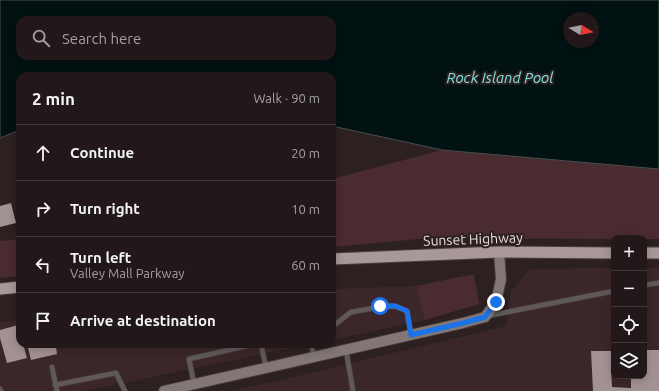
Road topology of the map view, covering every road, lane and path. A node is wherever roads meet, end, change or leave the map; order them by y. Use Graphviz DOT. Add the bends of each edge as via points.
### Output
graph roads {
  1 [pos="500,252"];
  2 [pos="611,253"];
  3 [pos="647,253"];
  4 [pos="659,253"];
  5 [pos="336,259"];
  6 [pos="659,283"];
  7 [pos="647,285"];
  8 [pos="16,287"];
  9 [pos="0,289"];
  10 [pos="611,292"];
  11 [pos="485,317"];
  12 [pos="336,324"];
  13 [pos="411,335"];
  14 [pos="237,348"];
  15 [pos="262,348"];
  16 [pos="312,348"];
  17 [pos="346,350"];
  18 [pos="314,357"];
  19 [pos="52,367"];
  20 [pos="266,368"];
  21 [pos="194,384"];
  22 [pos="56,385"];
  23 [pos="57,391"];
  24 [pos="126,391"];
  25 [pos="164,391"];
  26 [pos="353,391"];
  1 -- 2 [label="highway, Sunset Highway"];
  1 -- 5 [label="highway, Sunset Highway"];
  1 -- 11 [label="main road" via="501,279 496,302"];
  3 -- 4 [label="highway"];
  6 -- 7 [label="lane"];
  8 -- 9 [label="highway"];
  10 -- 11 [label="lane"];
  11 -- 13 [label="main road"];
  12 -- 13 [label="lane" via="351,312 380,306 395,306 407,311"];
  13 -- 17 [label="main road"];
  14 -- 21 [label="lane" via="189,359"];
  15 -- 20 [label="lane"];
  16 -- 18 [label="lane"];
  17 -- 18 [label="main road"];
  17 -- 26 [label="lane"];
  18 -- 20 [label="main road"];
  19 -- 22 [label="lane"];
  20 -- 21 [label="main road"];
  21 -- 25 [label="main road"];
  22 -- 23 [label="lane"];
  22 -- 24 [label="lane" via="116,373"];
}
